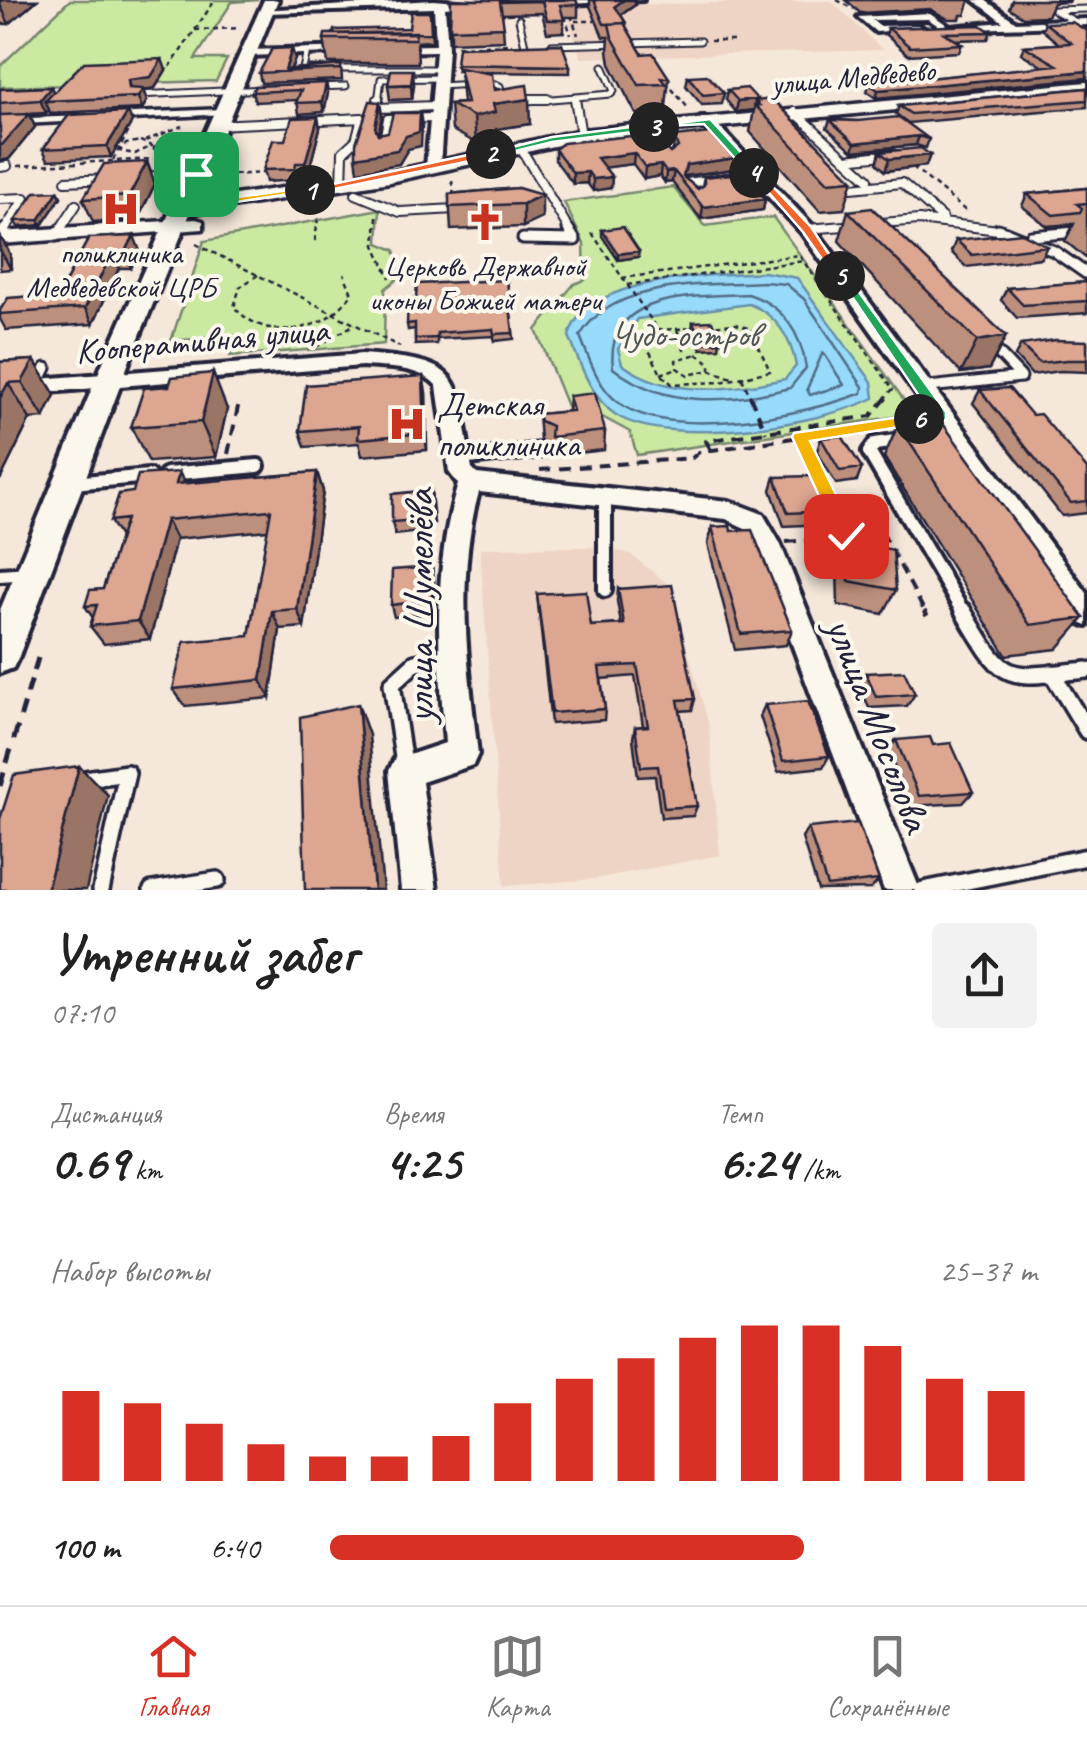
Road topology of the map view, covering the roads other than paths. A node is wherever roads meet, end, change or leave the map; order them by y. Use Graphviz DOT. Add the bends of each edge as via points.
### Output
graph roads {
  1 [pos="638,0"];
  2 [pos="979,0"];
  3 [pos="439,2"];
  4 [pos="543,2"];
  5 [pos="370,4"];
  6 [pos="491,4"];
  7 [pos="565,4"];
  8 [pos="268,5"];
  9 [pos="1087,9"];
  10 [pos="519,19"];
  11 [pos="1082,22"];
  12 [pos="1013,24"];
  13 [pos="876,29"];
  14 [pos="700,42"];
  15 [pos="524,45"];
  16 [pos="578,45"];
  17 [pos="508,46"];
  18 [pos="442,47"];
  19 [pos="458,47"];
  20 [pos="306,51"];
  21 [pos="248,53"];
  22 [pos="602,66"];
  23 [pos="440,78"];
  24 [pos="346,86"];
  25 [pos="1087,87"];
  26 [pos="311,88"];
  27 [pos="276,89"];
  28 [pos="232,91"];
  29 [pos="137,94"];
  30 [pos="575,98"];
  31 [pos="437,112"];
  32 [pos="795,112"];
  33 [pos="767,115"];
  34 [pos="220,118"];
  35 [pos="700,119"];
  36 [pos="0,122"];
  37 [pos="780,128"];
  38 [pos="581,135"];
  39 [pos="384,141"];
  40 [pos="520,147"];
  41 [pos="901,154"];
  42 [pos="846,159"];
  43 [pos="433,167"];
  44 [pos="196,174"];
  45 [pos="755,174"];
  46 [pos="830,178"];
  47 [pos="868,179"];
  48 [pos="66,181"];
  49 [pos="349,190"];
  50 [pos="696,193"];
  51 [pos="0,200"];
  52 [pos="76,205"];
  53 [pos="456,209"];
  54 [pos="942,218"];
  55 [pos="177,219"];
  56 [pos="874,223"];
  57 [pos="807,229"];
  58 [pos="1087,231"];
  59 [pos="56,236"];
  60 [pos="1030,236"];
  61 [pos="888,237"];
  62 [pos="0,238"];
  63 [pos="523,239"];
  64 [pos="1087,274"];
  65 [pos="981,335"];
  66 [pos="410,364"];
  67 [pos="109,380"];
  68 [pos="920,388"];
  69 [pos="0,389"];
  70 [pos="914,438"];
  71 [pos="542,450"];
  72 [pos="258,466"];
  73 [pos="464,470"];
  74 [pos="68,483"];
  75 [pos="605,496"];
  76 [pos="33,572"];
  77 [pos="0,575"];
  78 [pos="605,590"];
  79 [pos="1087,614"];
  80 [pos="0,656"];
  81 [pos="453,657"];
  82 [pos="1087,670"];
  83 [pos="1052,673"];
  84 [pos="1087,731"];
  85 [pos="404,770"];
  86 [pos="54,783"];
  87 [pos="1087,857"];
  88 [pos="218,880"];
  89 [pos="102,890"];
  90 [pos="152,890"];
  91 [pos="419,890"];
  92 [pos="902,890"];
  93 [pos="923,890"];
  1 -- 7 [label="street"];
  2 -- 12 [label="street"];
  3 -- 5 [label="street"];
  3 -- 6 [label="street"];
  3 -- 18 [label="street"];
  4 -- 7 [label="street"];
  5 -- 8 [label="street"];
  8 -- 21 [label="main road"];
  9 -- 11 [label="lane" via="1054,10"];
  10 -- 15 [label="lane"];
  11 -- 12 [label="street"];
  12 -- 13 [label="street"];
  14 -- 16 [label="lane"];
  15 -- 16 [label="lane"];
  15 -- 17 [label="lane"];
  18 -- 19 [label="lane"];
  18 -- 20 [label="street"];
  18 -- 23 [label="street"];
  20 -- 21 [label="street"];
  20 -- 23 [label="lane" via="303,69"];
  21 -- 28 [label="main road"];
  22 -- 30 [label="lane" via="614,91"];
  23 -- 30 [label="lane" via="500,86 504,100 512,102"];
  23 -- 31 [label="street"];
  23 -- 31 [label="lane" via="381,80 376,108"];
  24 -- 26 [label="lane"];
  25 -- 32 [label="street, улица Медведево"];
  27 -- 28 [label="lane"];
  28 -- 29 [label="lane"];
  28 -- 34 [label="main road"];
  30 -- 38 [label="lane"];
  31 -- 39 [label="lane" via="388,120"];
  31 -- 43 [label="street"];
  32 -- 33 [label="street, улица Медведево"];
  32 -- 42 [label="lane"];
  33 -- 35 [label="street, улица Медведево"];
  33 -- 37 [label="lane"];
  34 -- 36 [label="street"];
  34 -- 44 [label="main road"];
  34 -- 49 [label="lane" via="362,118 356,140 343,152"];
  35 -- 38 [label="street, улица Медведево" via="652,135"];
  35 -- 45 [label="street"];
  38 -- 40 [label="street, улица Медведево"];
  40 -- 43 [label="street, улица Медведево"];
  40 -- 63 [label="lane" via="575,240"];
  41 -- 42 [label="lane"];
  42 -- 47 [label="lane"];
  43 -- 49 [label="street, улица Медведево"];
  44 -- 48 [label="lane"];
  44 -- 55 [label="main road"];
  45 -- 50 [label="lane" via="688,182"];
  45 -- 57 [label="street"];
  46 -- 54 [label="lane" via="841,189 902,184"];
  49 -- 53 [label="lane" via="400,212"];
  49 -- 55 [label="street, улица Медведево" via="311,205"];
  51 -- 62 [label="lane" via="25,198"];
  52 -- 59 [label="lane"];
  54 -- 56 [label="lane"];
  54 -- 60 [label="lane"];
  55 -- 59 [label="street, улица Медведево"];
  55 -- 67 [label="main road"];
  56 -- 57 [label="lane"];
  56 -- 61 [label="lane"];
  57 -- 68 [label="street"];
  58 -- 60 [label="lane"];
  59 -- 62 [label="street, улица Медведево"];
  60 -- 64 [label="lane"];
  65 -- 68 [label="lane" via="1022,376"];
  66 -- 67 [label="street, Кооперативная улица" via="286,365"];
  66 -- 73 [label="street, улица Шумелёва" via="447,384"];
  67 -- 69 [label="street, Кооперативная улица" via="42,377"];
  67 -- 74 [label="main road"];
  68 -- 79 [label="street" via="942,428"];
  70 -- 83 [label="lane" via="875,444 869,452 994,664 1013,677"];
  71 -- 73 [label="lane"];
  72 -- 74 [label="lane"];
  73 -- 75 [label="street, улица Мосолова"];
  73 -- 81 [label="street, улица Шумелёва"];
  74 -- 76 [label="main road"];
  75 -- 78 [label="lane"];
  75 -- 92 [label="street, улица Мосолова" via="728,510 754,521"];
  76 -- 77 [label="lane"];
  76 -- 80 [label="main road"];
  81 -- 85 [label="lane" via="415,662 392,684"];
  81 -- 85 [label="street, улица Шумелёва" via="462,754"];
  82 -- 83 [label="lane"];
  83 -- 84 [label="lane"];
  85 -- 91 [label="street, улица Шумелёва"];
  86 -- 89 [label="lane" via="127,773"];
  87 -- 93 [label="lane"];
  88 -- 90 [label="lane"];
}
